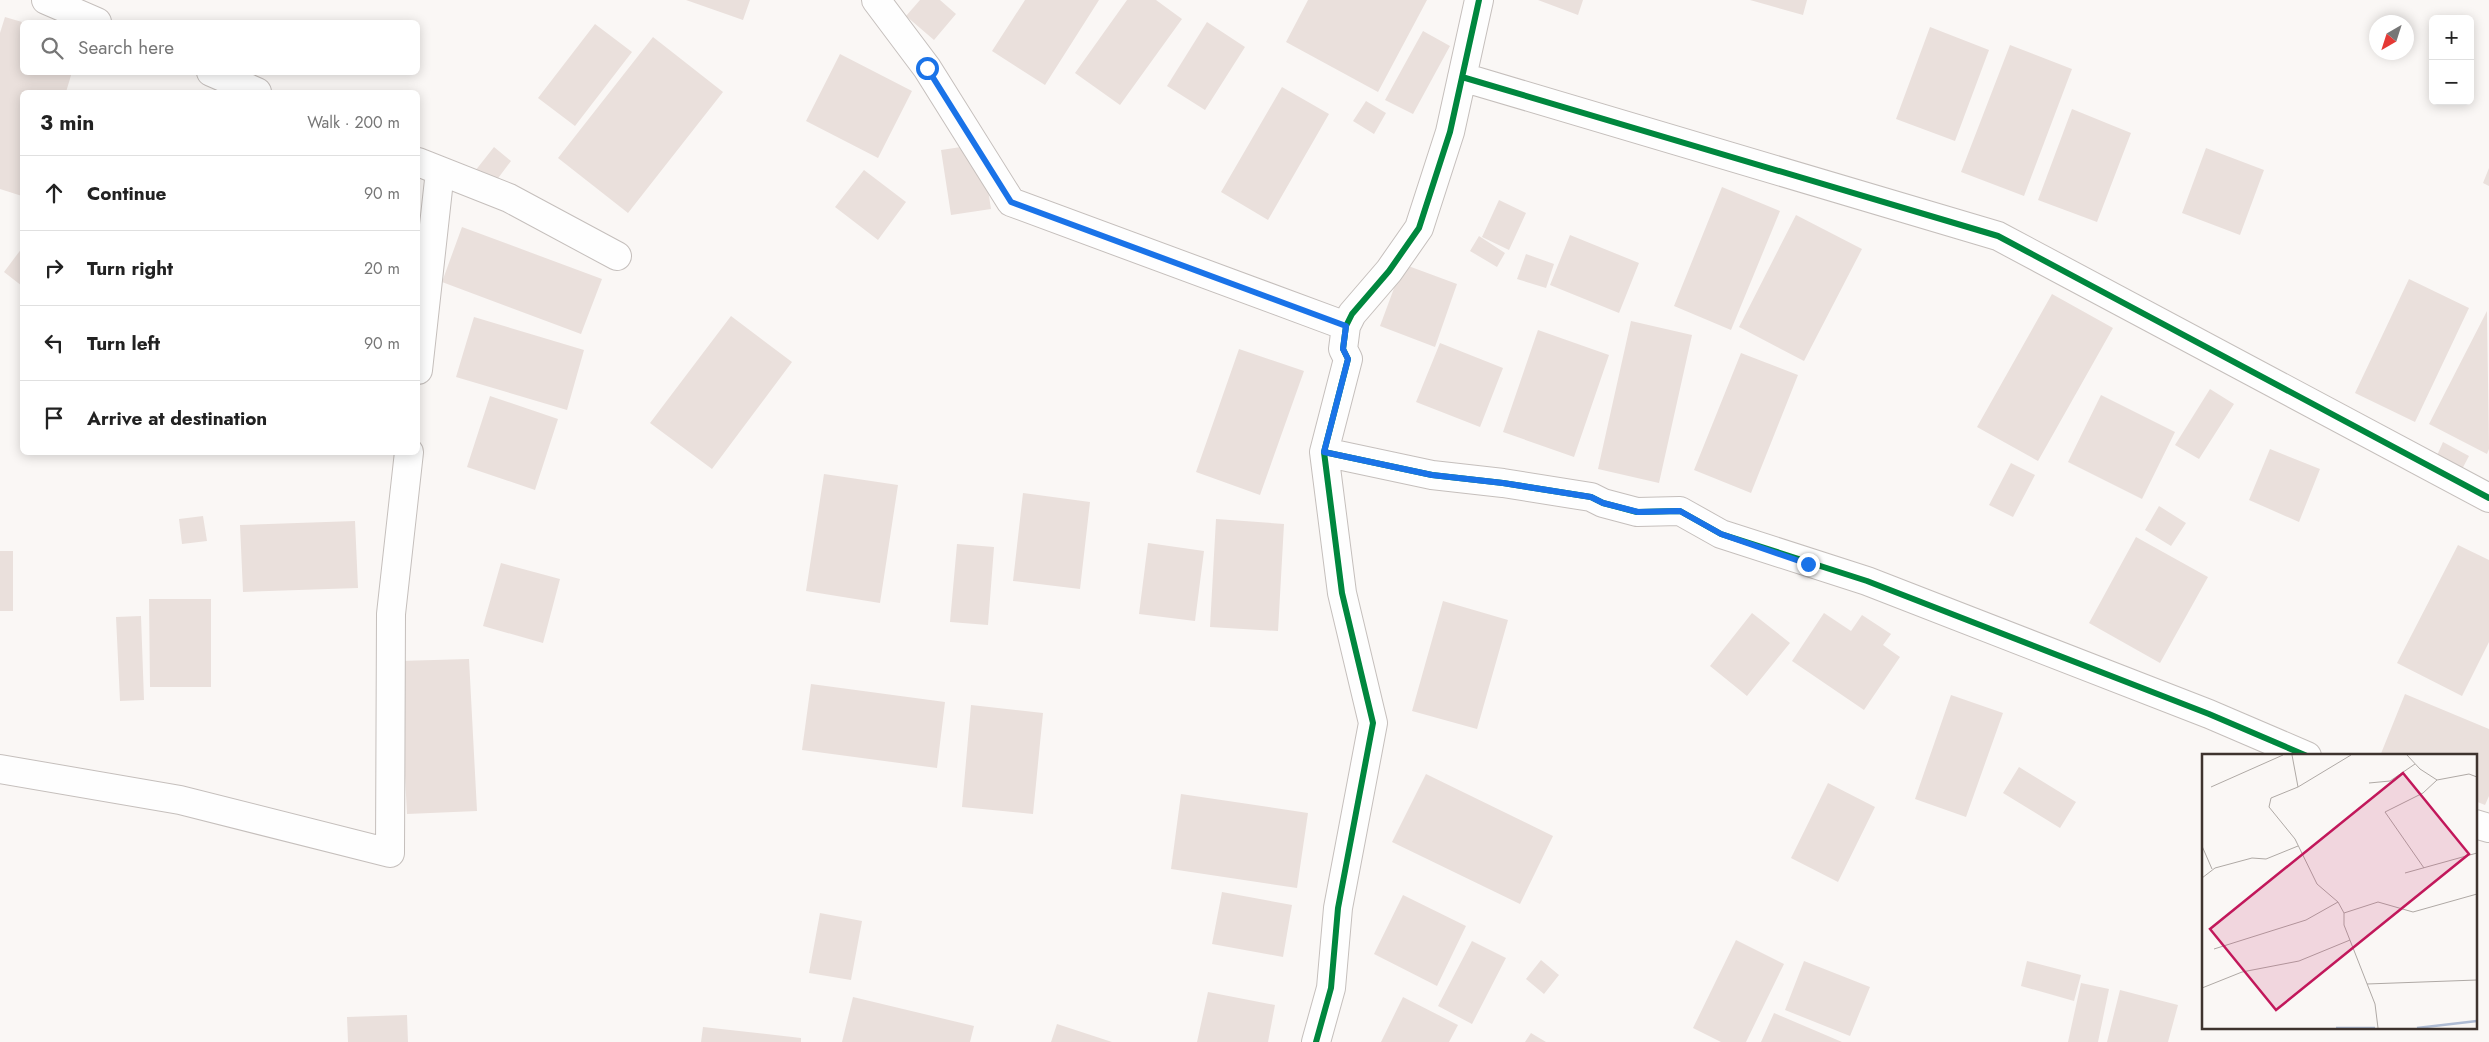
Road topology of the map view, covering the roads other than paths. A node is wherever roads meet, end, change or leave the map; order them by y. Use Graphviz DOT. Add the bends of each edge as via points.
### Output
graph roads {
  1 [pos="46,0"];
  2 [pos="876,0"];
  3 [pos="1479,0"];
  4 [pos="92,20"];
  5 [pos="218,75"];
  6 [pos="1462,77"];
  7 [pos="252,90"];
  8 [pos="429,166"];
  9 [pos="617,256"];
  10 [pos="1346,326"];
  11 [pos="420,333"];
  12 [pos="1324,452"];
  13 [pos="409,455"];
  14 [pos="2489,498"];
  15 [pos="2302,754"];
  16 [pos="0,769"];
  17 [pos="2476,824"];
  18 [pos="2489,828"];
  19 [pos="1316,1042"];
  1 -- 4 [label="street"];
  2 -- 10 [label="street" via="927,68 1011,202"];
  3 -- 6 [label="street"];
  5 -- 7 [label="street"];
  6 -- 10 [label="street" via="1450,132 1419,228"];
  6 -- 14 [label="street" via="1998,236"];
  8 -- 9 [label="street" via="509,198"];
  8 -- 11 [label="street"];
  10 -- 12 [label="street" via="1343,349 1348,359"];
  12 -- 15 [label="street" via="1432,475 1591,497 1638,512 1680,511 1721,534 1867,581 2209,714"];
  12 -- 19 [label="street" via="1342,594 1373,724 1338,908 1331,988"];
  13 -- 16 [label="street" via="391,614 390,853 180,800"];
  17 -- 18 [label="street"];
}
